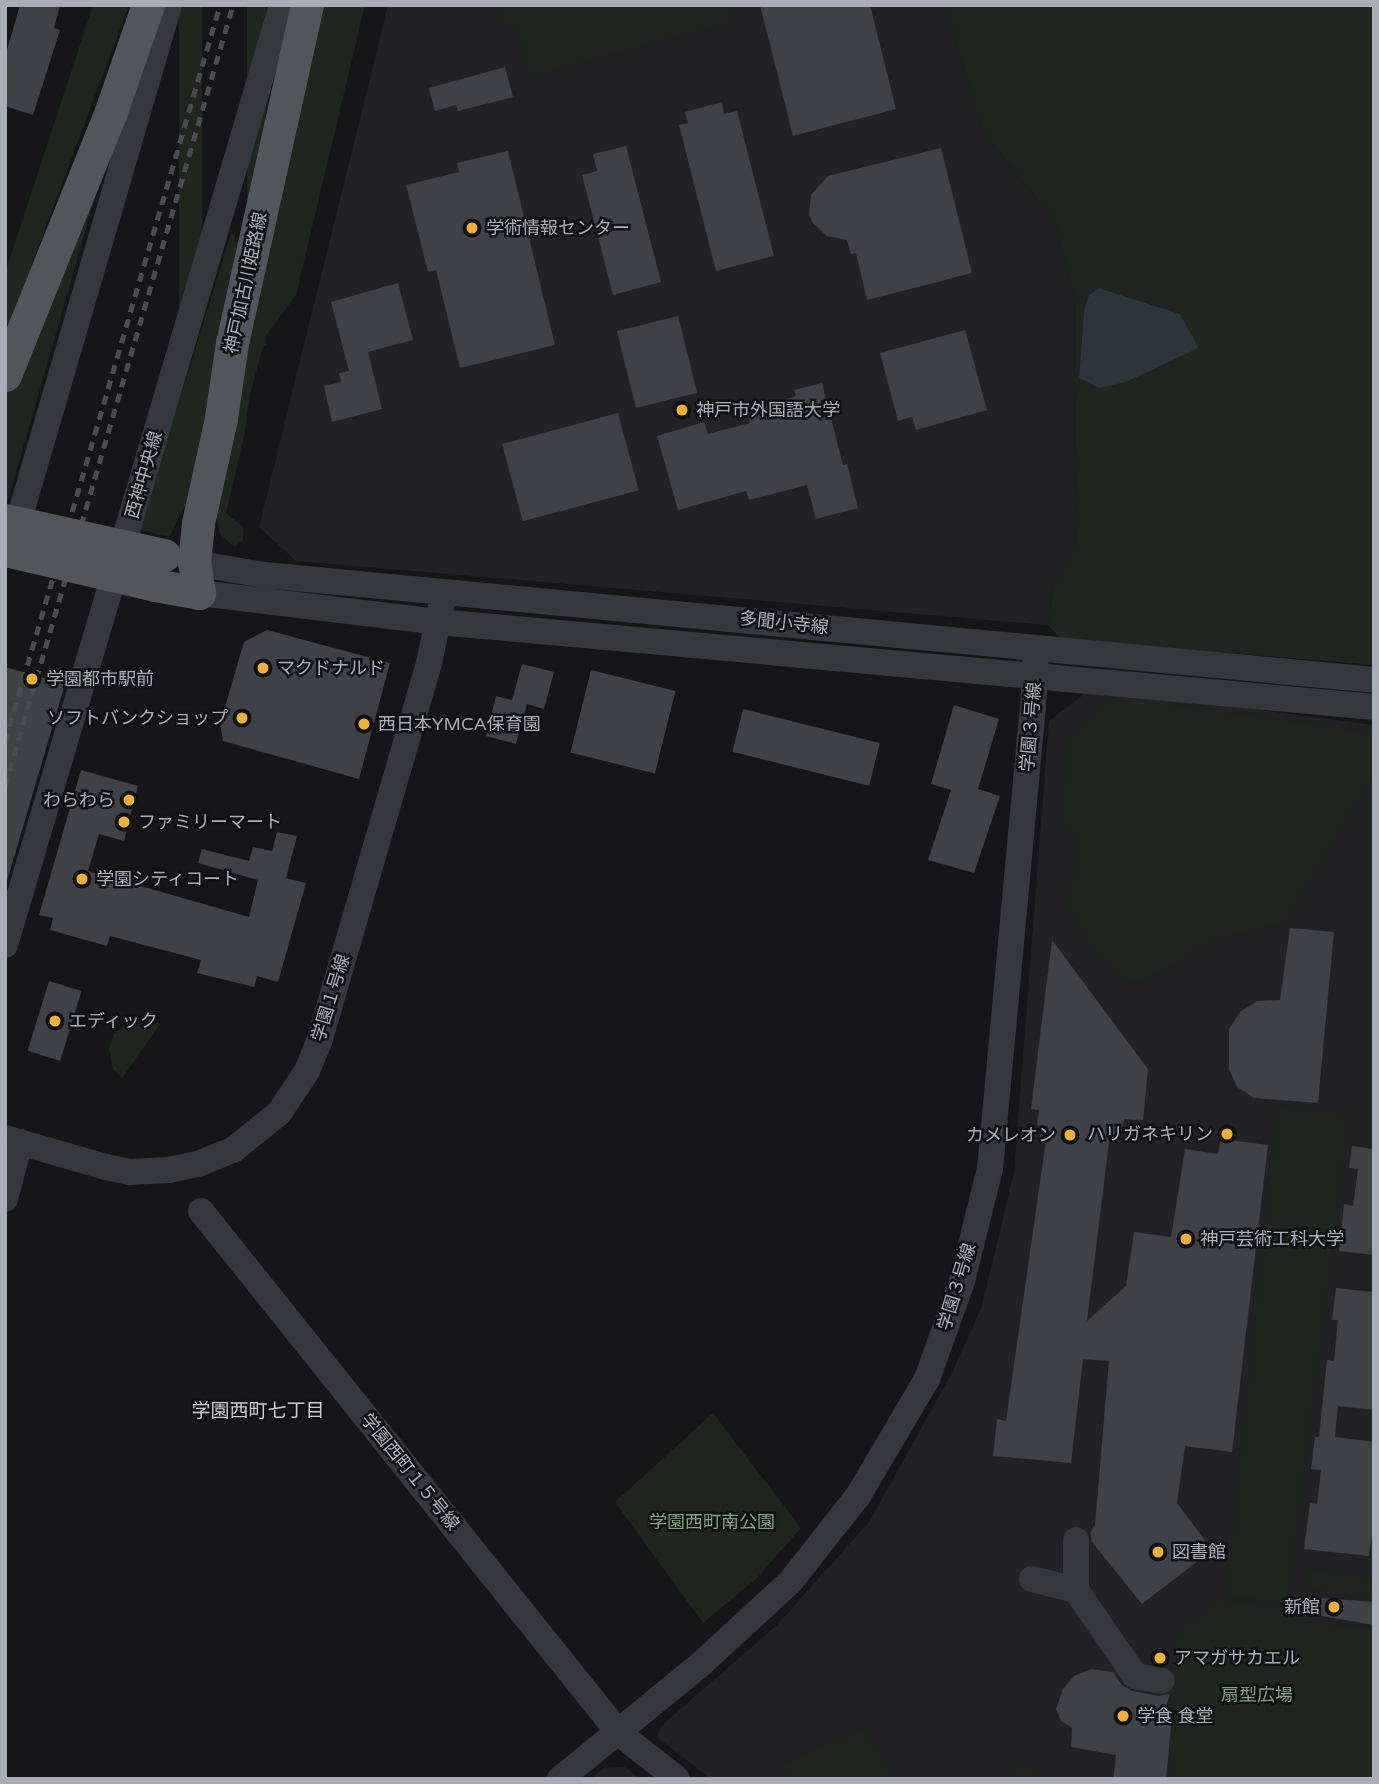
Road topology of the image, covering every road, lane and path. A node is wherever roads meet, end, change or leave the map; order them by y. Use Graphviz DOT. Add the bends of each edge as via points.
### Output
graph roads {
  1 [pos="148,5"];
  2 [pos="169,5"];
  3 [pos="282,5"];
  4 [pos="307,5"];
  5 [pos="5,375"];
  6 [pos="5,520"];
  7 [pos="5,550"];
  8 [pos="5,565"];
  9 [pos="178,574"];
  10 [pos="443,591"];
  11 [pos="439,622"];
  12 [pos="1035,649"];
  13 [pos="1035,677"];
  14 [pos="1374,680"];
  15 [pos="1374,708"];
  16 [pos="5,945"];
  17 [pos="13,1140"];
  18 [pos="5,1199"];
  19 [pos="201,1211"];
  20 [pos="1076,1540"];
  21 [pos="1032,1579"];
  22 [pos="1076,1590"];
  23 [pos="1162,1681"];
  24 [pos="619,1733"];
  25 [pos="560,1779"];
  26 [pos="677,1779"];
  1 -- 5 [label="main road" via="111,111"];
  2 -- 8 [label="street"];
  3 -- 16 [label="street, 西神中央線"];
  4 -- 9 [label="main road, 神戸加古川姫路線" via="232,343 198,523"];
  6 -- 9 [label="main road, bridge"];
  7 -- 9 [label="main road, bridge"];
  9 -- 10 [label="street, 多聞小寺線" via="264,575"];
  9 -- 11 [label="street, 多聞小寺線"];
  10 -- 11 [label="street, 学園１号線"];
  10 -- 12 [label="street, 多聞小寺線"];
  11 -- 13 [label="street, 多聞小寺線"];
  11 -- 17 [label="street, 学園１号線" via="318,1042 286,1105 233,1150 169,1170 130,1172"];
  12 -- 13 [label="street, 学園３号線"];
  12 -- 14 [label="street, 多聞小寺線"];
  13 -- 15 [label="street, 多聞小寺線"];
  13 -- 24 [label="street, 学園３号線" via="990,1169 962,1281 927,1379 858,1496 790,1582"];
  17 -- 18 [label="street"];
  19 -- 24 [label="street, 学園西町１５号線"];
  20 -- 22 [label="street"];
  21 -- 22 [label="street"];
  22 -- 23 [label="street" via="1135,1676"];
  24 -- 25 [label="street, 学園３号線"];
  24 -- 26 [label="street, 学園西町１５号線"];
}
